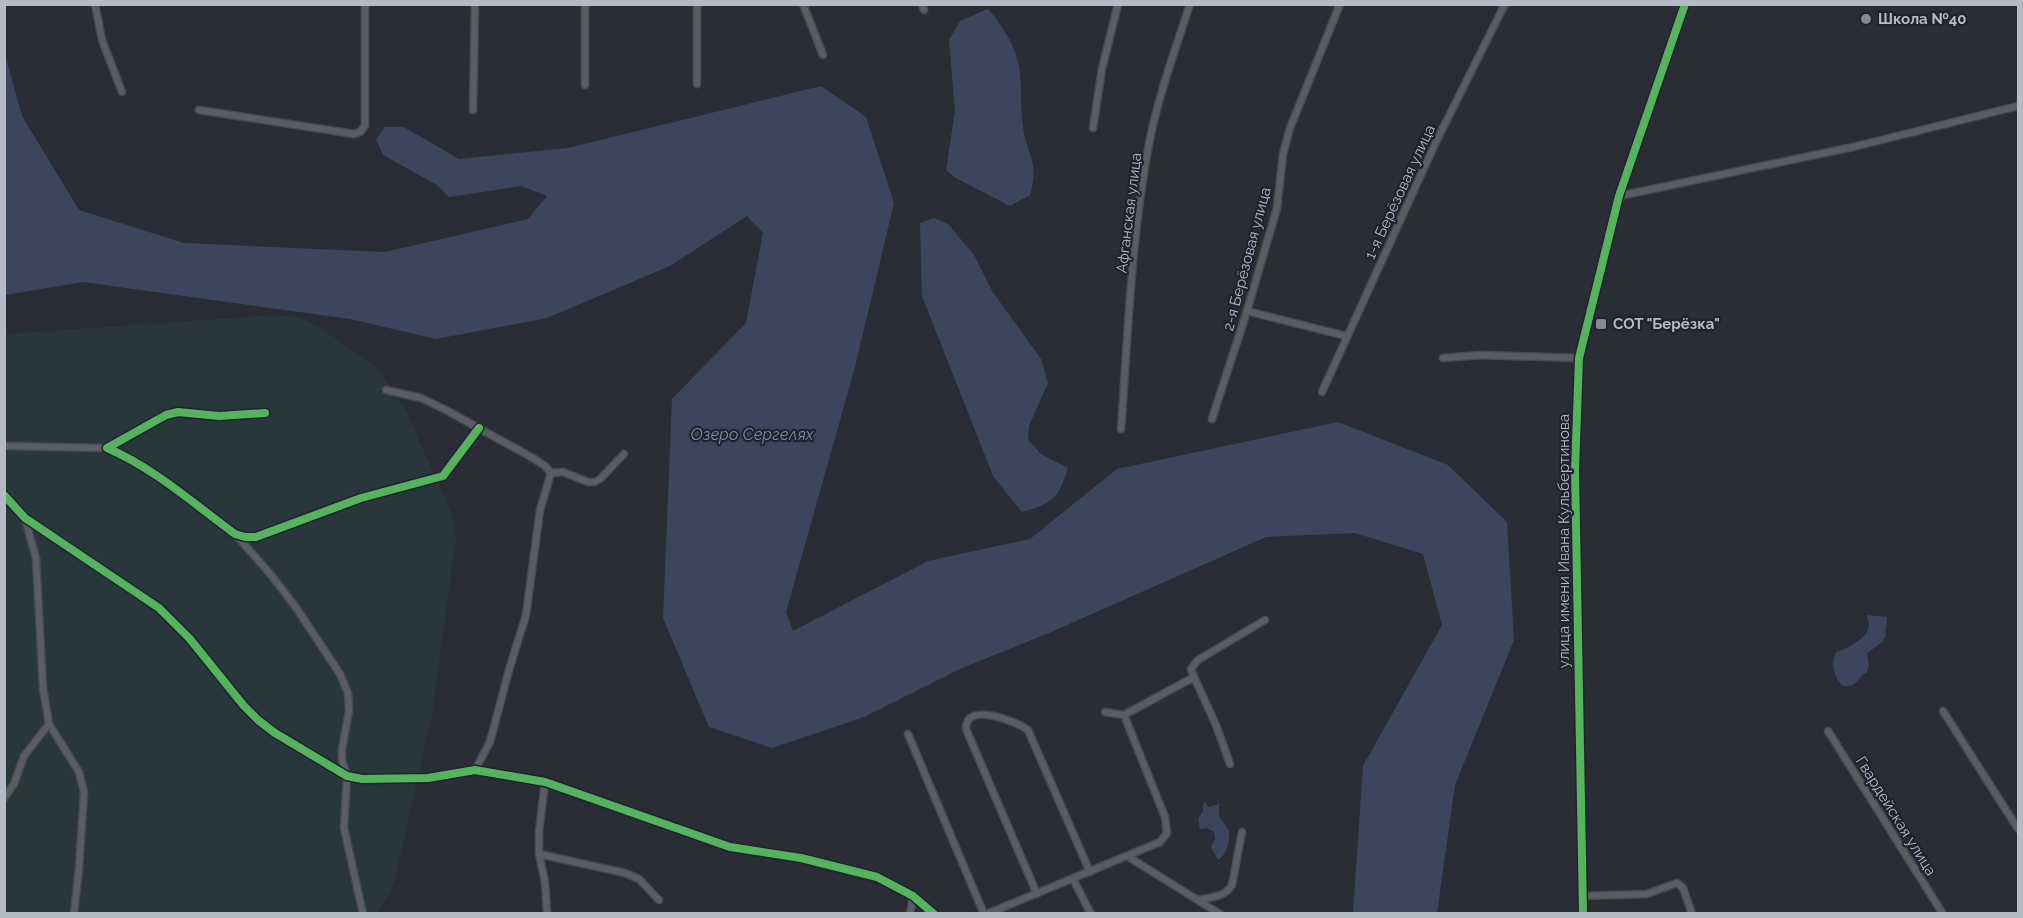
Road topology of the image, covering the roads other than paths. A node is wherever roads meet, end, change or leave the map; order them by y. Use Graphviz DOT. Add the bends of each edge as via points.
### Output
graph roads {
  1 [pos="95,4"];
  2 [pos="366,4"];
  3 [pos="475,4"];
  4 [pos="585,4"];
  5 [pos="697,4"];
  6 [pos="802,4"];
  7 [pos="1118,4"];
  8 [pos="1190,4"];
  9 [pos="1340,4"];
  10 [pos="1504,4"];
  11 [pos="1685,4"];
  12 [pos="823,55"];
  13 [pos="697,84"];
  14 [pos="585,85"];
  15 [pos="122,92"];
  16 [pos="2019,106"];
  17 [pos="199,110"];
  18 [pos="473,110"];
  19 [pos="1093,128"];
  20 [pos="1619,196"];
  21 [pos="1247,311"];
  22 [pos="1346,336"];
  23 [pos="1443,358"];
  24 [pos="1579,358"];
  25 [pos="386,390"];
  26 [pos="1322,392"];
  27 [pos="266,413"];
  28 [pos="1212,419"];
  29 [pos="479,428"];
  30 [pos="1121,429"];
  31 [pos="4,446"];
  32 [pos="108,448"];
  33 [pos="624,454"];
  34 [pos="551,473"];
  35 [pos="4,495"];
  36 [pos="25,518"];
  37 [pos="235,534"];
  38 [pos="1265,620"];
  39 [pos="1194,677"];
  40 [pos="1942,711"];
  41 [pos="1105,712"];
  42 [pos="1124,715"];
  43 [pos="49,724"];
  44 [pos="1828,731"];
  45 [pos="908,734"];
  46 [pos="1230,764"];
  47 [pos="475,770"];
  48 [pos="347,776"];
  49 [pos="545,782"];
  50 [pos="4,798"];
  51 [pos="2019,829"];
  52 [pos="1242,832"];
  53 [pos="539,854"];
  54 [pos="1127,856"];
  55 [pos="1090,872"];
  56 [pos="1073,879"];
  57 [pos="1037,894"];
  58 [pos="913,896"];
  59 [pos="1582,896"];
  60 [pos="659,900"];
  61 [pos="1199,900"];
  62 [pos="74,914"];
  63 [pos="363,914"];
  64 [pos="547,914"];
  65 [pos="910,914"];
  66 [pos="934,914"];
  67 [pos="985,914"];
  68 [pos="1091,914"];
  69 [pos="1220,914"];
  70 [pos="1583,914"];
  71 [pos="1692,914"];
  72 [pos="1943,914"];
  1 -- 15 [label="street" via="102,40"];
  2 -- 17 [label="street" via="365,126 360,132"];
  3 -- 18 [label="street"];
  4 -- 14 [label="street"];
  5 -- 13 [label="street"];
  6 -- 12 [label="street"];
  7 -- 19 [label="street"];
  8 -- 30 [label="street, Афганская улица" via="1149,144 1138,219"];
  9 -- 21 [label="street, 2-я Берёзовая улица" via="1290,128 1277,208"];
  10 -- 22 [label="street, 1-я Берёзовая улица"];
  11 -- 20 [label="street, улица имени Ивана Кульбертинова"];
  16 -- 20 [label="street" via="1852,147"];
  20 -- 24 [label="street, улица имени Ивана Кульбертинова"];
  21 -- 22 [label="street"];
  21 -- 28 [label="street, 2-я Берёзовая улица"];
  22 -- 26 [label="street, 1-я Берёзовая улица"];
  23 -- 24 [label="street"];
  24 -- 59 [label="street, улица имени Ивана Кульбертинова" via="1575,470"];
  25 -- 29 [label="street" via="421,398"];
  27 -- 32 [label="street" via="219,416 178,412"];
  29 -- 34 [label="street" via="533,458"];
  29 -- 37 [label="street" via="443,476 361,498 256,537"];
  31 -- 32 [label="street"];
  32 -- 37 [label="street" via="148,470"];
  33 -- 34 [label="street" via="595,482 563,472"];
  34 -- 47 [label="street" via="540,510 526,615 490,742"];
  35 -- 36 [label="street"];
  36 -- 43 [label="street" via="36,558 43,688"];
  36 -- 48 [label="street" via="159,608 258,720"];
  37 -- 48 [label="street" via="272,576 340,674 348,693 342,749"];
  38 -- 39 [label="street" via="1198,660 1191,669"];
  39 -- 42 [label="street"];
  39 -- 46 [label="street"];
  40 -- 51 [label="street"];
  41 -- 42 [label="street"];
  42 -- 54 [label="street" via="1165,817 1167,833 1160,842"];
  43 -- 50 [label="street" via="24,756 14,784"];
  43 -- 62 [label="street" via="79,772 84,792"];
  44 -- 72 [label="street, Гвардейская улица"];
  45 -- 67 [label="street"];
  47 -- 48 [label="street" via="428,778"];
  47 -- 49 [label="street"];
  48 -- 63 [label="street" via="344,828"];
  49 -- 53 [label="street"];
  49 -- 58 [label="street" via="730,847 801,858 877,877"];
  52 -- 61 [label="street" via="1232,885 1220,895"];
  53 -- 60 [label="street" via="625,873 639,879"];
  53 -- 64 [label="street"];
  54 -- 55 [label="street"];
  54 -- 61 [label="street"];
  55 -- 56 [label="street"];
  55 -- 57 [label="street" via="1028,730 1021,724 984,714 969,720 966,729"];
  56 -- 57 [label="street"];
  56 -- 68 [label="street"];
  57 -- 67 [label="street"];
  58 -- 65 [label="street"];
  58 -- 66 [label="street"];
  59 -- 70 [label="street, улица имени Ивана Кульбертинова"];
  59 -- 71 [label="street" via="1647,894 1677,883 1683,888"];
  61 -- 69 [label="street"];
}
